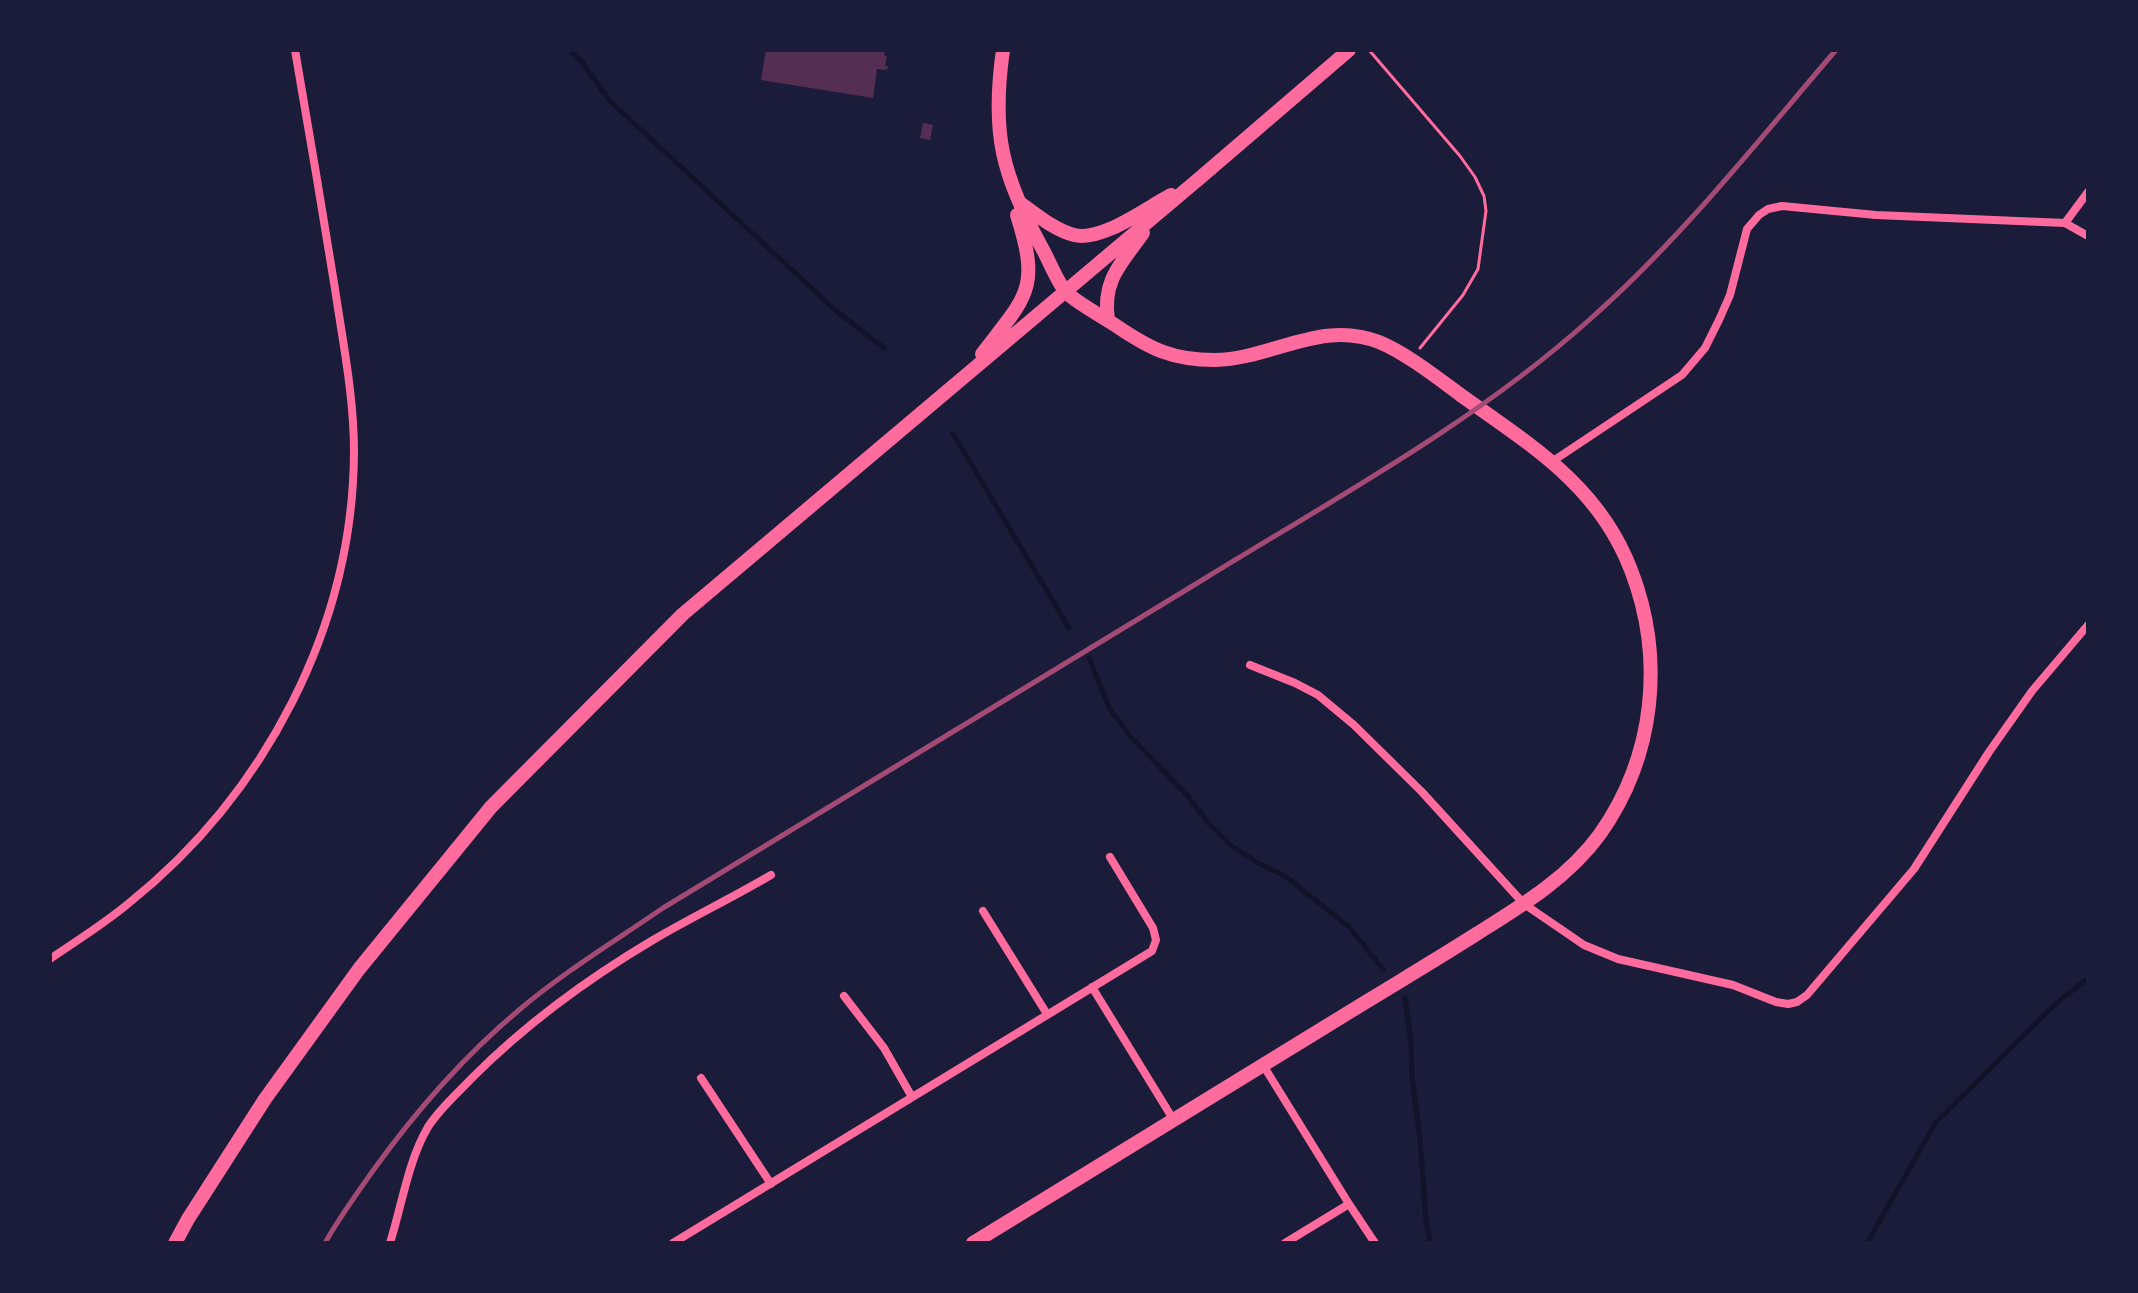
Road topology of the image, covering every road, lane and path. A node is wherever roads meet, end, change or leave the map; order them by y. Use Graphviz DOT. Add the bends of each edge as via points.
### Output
graph roads {
  1 [pos="295,50"];
  2 [pos="1003,50"];
  3 [pos="1349,50"];
  4 [pos="1369,50"];
  5 [pos="1006,171"];
  6 [pos="1201,177"];
  7 [pos="2088,192"];
  8 [pos="1019,203"];
  9 [pos="1155,217"];
  10 [pos="2065,223"];
  11 [pos="2088,236"];
  12 [pos="1066,292"];
  13 [pos="1108,320"];
  14 [pos="1410,360"];
  15 [pos="967,373"];
  16 [pos="1553,461"];
  17 [pos="2088,625"];
  18 [pos="1250,665"];
  19 [pos="1110,857"];
  20 [pos="771,875"];
  21 [pos="1524,904"];
  22 [pos="983,911"];
  23 [pos="50,959"];
  24 [pos="1092,987"];
  25 [pos="844,996"];
  26 [pos="1047,1014"];
  27 [pos="1263,1065"];
  28 [pos="701,1078"];
  29 [pos="912,1097"];
  30 [pos="1173,1119"];
  31 [pos="771,1184"];
  32 [pos="1349,1204"];
  33 [pos="691,1234"];
  34 [pos="175,1243"];
  35 [pos="390,1243"];
  36 [pos="673,1243"];
  37 [pos="696,1243"];
  38 [pos="973,1243"];
  39 [pos="1285,1243"];
  40 [pos="1375,1243"];
  1 -- 23 [label="street" via="351,394 354,452 339,578 311,663 256,766 176,862 129,904"];
  2 -- 5 [label="street" via="998,115"];
  3 -- 6 [label="street"];
  4 -- 14 [label="path" via="1460,156 1484,196 1486,211 1472,282"];
  5 -- 8 [label="street"];
  5 -- 15 [label="street" via="1028,251 1028,283 1015,310"];
  6 -- 8 [label="street" via="1111,229 1086,237 1059,229"];
  6 -- 9 [label="street"];
  7 -- 10 [label="street"];
  8 -- 12 [label="street"];
  9 -- 12 [label="street"];
  9 -- 13 [label="street" via="1108,285"];
  10 -- 11 [label="street"];
  10 -- 16 [label="street" via="1768,209 1747,229 1719,320 1705,348 1682,375"];
  12 -- 13 [label="street"];
  12 -- 15 [label="street"];
  13 -- 14 [label="street" via="1173,357 1223,360 1312,337 1341,335 1380,343"];
  14 -- 16 [label="street"];
  15 -- 34 [label="street" via="683,614 491,807 359,969 265,1099"];
  16 -- 21 [label="street" via="1606,521 1625,554 1649,636 1650,702 1641,748 1618,806 1572,866"];
  17 -- 21 [label="street" via="1989,752 1914,869 1797,1002 1776,1002 1733,985 1618,959 1584,945"];
  18 -- 21 [label="street" via="1318,695 1354,725"];
  19 -- 24 [label="street" via="1156,940 1152,951"];
  20 -- 35 [label="street" via="603,972 487,1063 428,1128"];
  21 -- 27 [label="street"];
  22 -- 26 [label="street"];
  24 -- 26 [label="street"];
  24 -- 30 [label="street"];
  25 -- 29 [label="street" via="884,1048"];
  26 -- 29 [label="street"];
  27 -- 30 [label="street"];
  27 -- 32 [label="street"];
  28 -- 31 [label="street"];
  29 -- 31 [label="street"];
  30 -- 38 [label="street"];
  31 -- 33 [label="street"];
  32 -- 39 [label="street"];
  32 -- 40 [label="street"];
  33 -- 36 [label="street"];
  33 -- 37 [label="street"];
}
